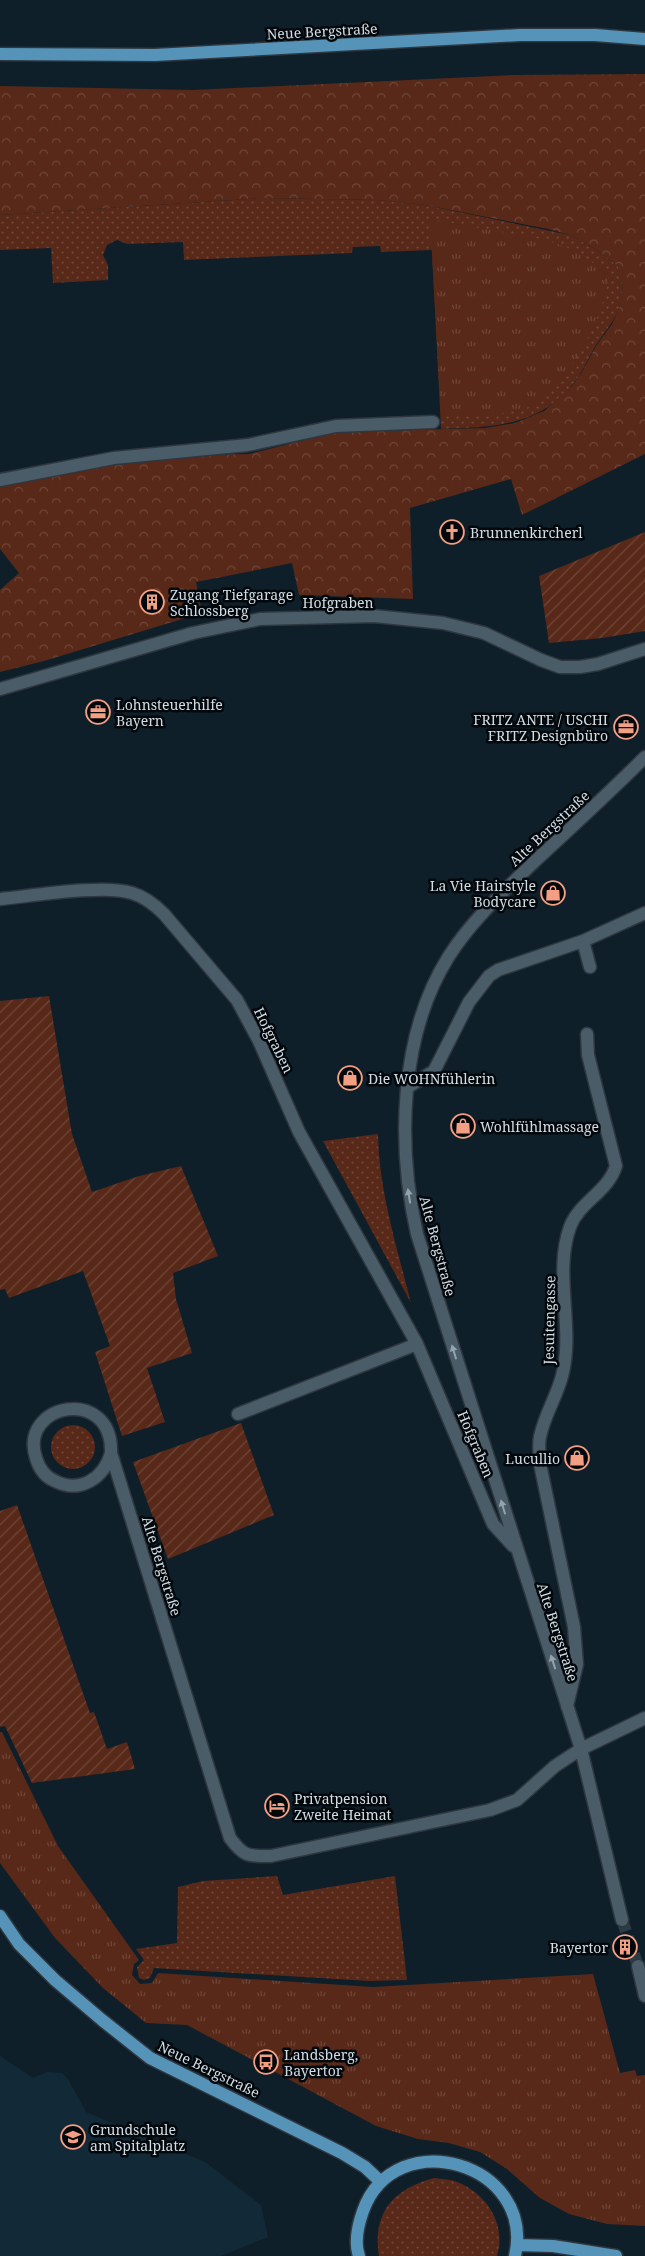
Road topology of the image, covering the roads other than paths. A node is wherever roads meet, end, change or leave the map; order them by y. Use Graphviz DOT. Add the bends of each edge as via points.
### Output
graph roads {
  1 [pos="645,39"];
  2 [pos="0,54"];
  3 [pos="433,422"];
  4 [pos="0,480"];
  5 [pos="645,649"];
  6 [pos="0,689"];
  7 [pos="645,757"];
  8 [pos="0,899"];
  9 [pos="645,913"];
  10 [pos="583,941"];
  11 [pos="590,967"];
  12 [pos="586,1034"];
  13 [pos="408,1086"];
  14 [pos="417,1344"];
  15 [pos="238,1414"];
  16 [pos="111,1453"];
  17 [pos="516,1550"];
  18 [pos="567,1709"];
  19 [pos="645,1718"];
  20 [pos="580,1749"];
  21 [pos="0,1916"];
  22 [pos="622,1920"];
  23 [pos="638,1966"];
  24 [pos="645,1996"];
  25 [pos="381,2182"];
  26 [pos="516,2251"];
  27 [pos="359,2256"];
  28 [pos="616,2256"];
  1 -- 2 [label="main road, Neue Bergstraße" via="520,35 155,55"];
  3 -- 4 [label="street" via="336,426 248,445 114,458"];
  5 -- 6 [label="street, Hofgraben" via="598,664 560,667 484,634 443,623 374,616 277,618 251,620 193,633"];
  7 -- 13 [label="street, Alte Bergstraße" via="490,904 449,956 422,1019"];
  8 -- 14 [label="street, Hofgraben" via="110,889 151,901 164,914 237,1000 299,1132"];
  9 -- 10 [label="street"];
  10 -- 11 [label="street"];
  10 -- 13 [label="street" via="489,976 469,1002 434,1071"];
  12 -- 18 [label="street, Jesuitengasse" via="588,1055 616,1166 609,1182 578,1214 570,1228 564,1272 566,1343 563,1375 540,1438 540,1464 574,1627 577,1664"];
  17 -- 13 [label="street, Alte Bergstraße, one-way" via="417,1234 405,1158 404,1120"];
  14 -- 15 [label="street"];
  14 -- 17 [label="street, Hofgraben" via="493,1524"];
  16 -- 16 [label="street, Alte Bergstraße" via="108,1464 93,1480 67,1485 52,1480 44,1473 38,1464 34,1443 44,1421 53,1413 74,1408 95,1415 103,1422"];
  16 -- 20 [label="street, Alte Bergstraße" via="230,1838 240,1852 271,1856 490,1810 517,1800 555,1766"];
  18 -- 17 [label="street, Alte Bergstraße, one-way"];
  18 -- 20 [label="street, Alte Bergstraße"];
  19 -- 20 [label="street"];
  20 -- 22 [label="street, Alte Bergstraße"];
  21 -- 25 [label="main road, Neue Bergstraße" via="19,1944 55,1980 150,2058 342,2153"];
  23 -- 24 [label="street"];
  25 -- 26 [label="main road" via="404,2167 430,2160 457,2163 482,2174 502,2193 514,2218"];
  25 -- 27 [label="main road" via="366,2203 357,2226"];
  26 -- 28 [label="main road" via="553,2246"];
}
